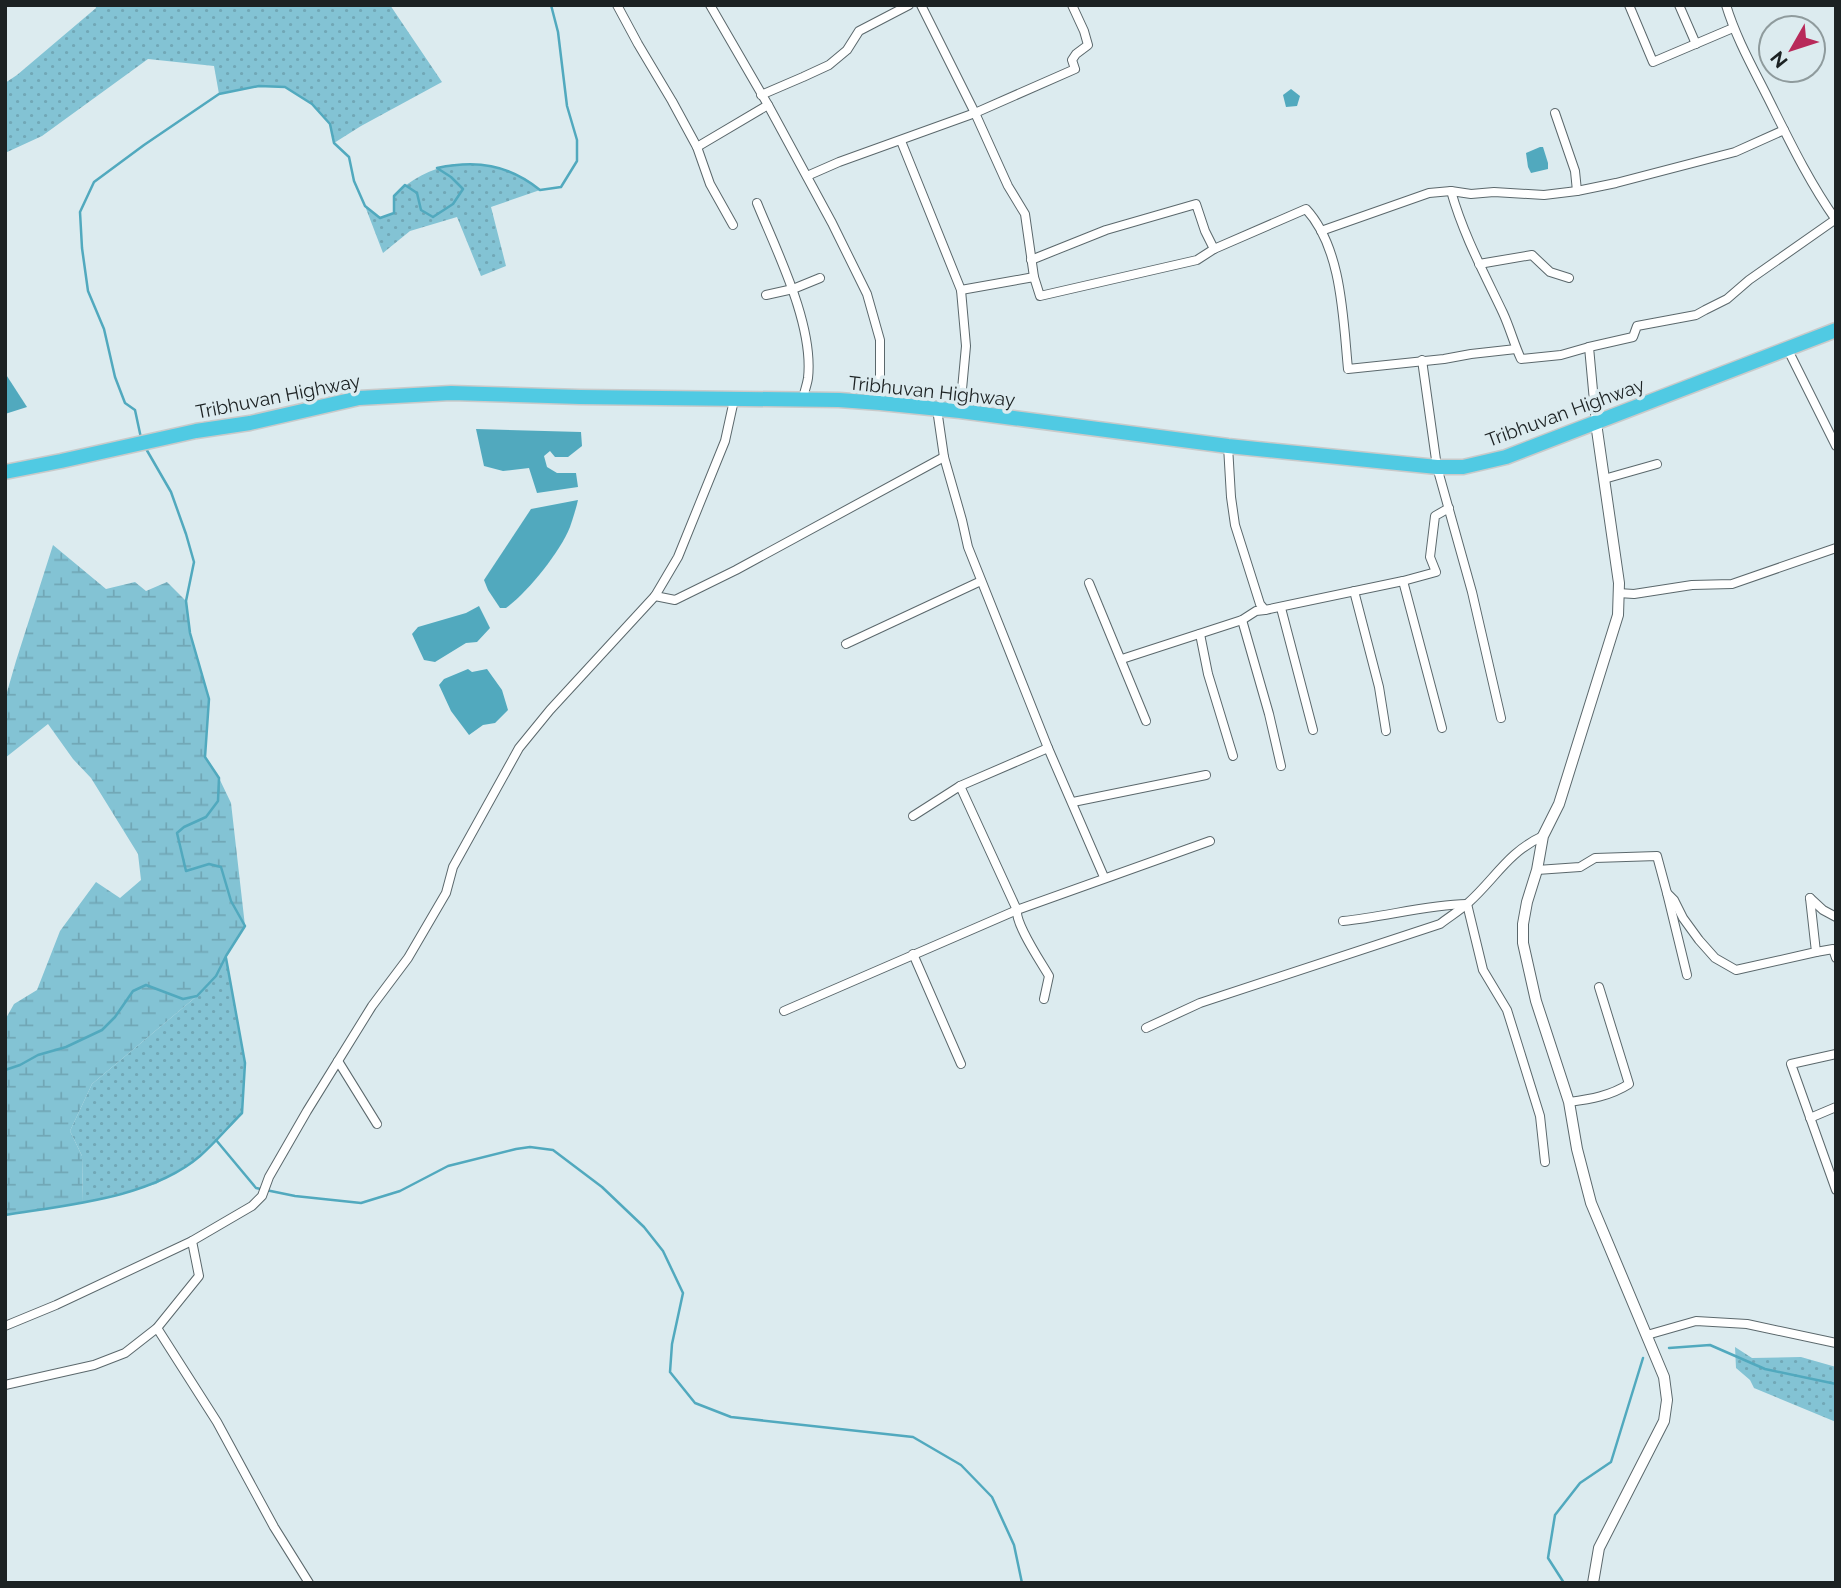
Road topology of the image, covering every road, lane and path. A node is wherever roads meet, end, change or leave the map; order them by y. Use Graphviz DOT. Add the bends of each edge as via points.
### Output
graph roads {
  1 [pos="617,5"];
  2 [pos="710,5"];
  3 [pos="909,5"];
  4 [pos="921,5"];
  5 [pos="1072,5"];
  6 [pos="1629,5"];
  7 [pos="1679,5"];
  8 [pos="1726,5"];
  9 [pos="1733,29"];
  10 [pos="1696,44"];
  11 [pos="761,95"];
  12 [pos="768,106"];
  13 [pos="975,113"];
  14 [pos="1555,113"];
  15 [pos="1784,130"];
  16 [pos="901,141"];
  17 [pos="697,147"];
  18 [pos="807,176"];
  19 [pos="1451,191"];
  20 [pos="1577,191"];
  21 [pos="757,203"];
  22 [pos="1836,220"];
  23 [pos="733,225"];
  24 [pos="1321,231"];
  25 [pos="1214,249"];
  26 [pos="1031,260"];
  27 [pos="1479,264"];
  28 [pos="1034,277"];
  29 [pos="820,278"];
  30 [pos="1569,278"];
  31 [pos="793,289"];
  32 [pos="961,290"];
  33 [pos="766,295"];
  34 [pos="1836,330"];
  35 [pos="1589,347"];
  36 [pos="1787,348"];
  37 [pos="1516,349"];
  38 [pos="1422,360"];
  39 [pos="803,399"];
  40 [pos="734,400"];
  41 [pos="880,403"];
  42 [pos="937,409"];
  43 [pos="960,411"];
  44 [pos="1595,423"];
  45 [pos="1228,446"];
  46 [pos="1836,446"];
  47 [pos="944,457"];
  48 [pos="1657,464"];
  49 [pos="1437,467"];
  50 [pos="5,472"];
  51 [pos="1604,478"];
  52 [pos="1449,508"];
  53 [pos="1836,548"];
  54 [pos="981,581"];
  55 [pos="1403,581"];
  56 [pos="1089,583"];
  57 [pos="1354,591"];
  58 [pos="1618,593"];
  59 [pos="655,596"];
  60 [pos="1281,607"];
  61 [pos="1265,610"];
  62 [pos="1242,620"];
  63 [pos="1200,634"];
  64 [pos="846,644"];
  65 [pos="1122,659"];
  66 [pos="1501,718"];
  67 [pos="1146,721"];
  68 [pos="1442,728"];
  69 [pos="1313,730"];
  70 [pos="1386,731"];
  71 [pos="1048,748"];
  72 [pos="1233,757"];
  73 [pos="1281,766"];
  74 [pos="1206,775"];
  75 [pos="960,786"];
  76 [pos="1073,803"];
  77 [pos="913,816"];
  78 [pos="1544,836"];
  79 [pos="1210,841"];
  80 [pos="1537,870"];
  81 [pos="1104,877"];
  82 [pos="1667,893"];
  83 [pos="1467,904"];
  84 [pos="1017,910"];
  85 [pos="1836,916"];
  86 [pos="1343,921"];
  87 [pos="1816,952"];
  88 [pos="913,954"];
  89 [pos="1836,958"];
  90 [pos="1687,975"];
  91 [pos="1599,987"];
  92 [pos="1044,999"];
  93 [pos="784,1011"];
  94 [pos="1146,1028"];
  95 [pos="1836,1054"];
  96 [pos="338,1060"];
  97 [pos="961,1064"];
  98 [pos="1569,1102"];
  99 [pos="1836,1107"];
  100 [pos="1810,1118"];
  101 [pos="377,1124"];
  102 [pos="1545,1162"];
  103 [pos="1836,1190"];
  104 [pos="192,1241"];
  105 [pos="5,1326"];
  106 [pos="157,1328"];
  107 [pos="1647,1335"];
  108 [pos="1836,1343"];
  109 [pos="5,1385"];
  110 [pos="309,1583"];
  111 [pos="1593,1583"];
  1 -- 17 [label="street"];
  2 -- 11 [label="street"];
  3 -- 11 [label="street" via="859,31 847,50 829,65"];
  4 -- 13 [label="street"];
  5 -- 13 [label="street" via="1088,46 1072,60 1075,69"];
  6 -- 10 [label="street" via="1653,62"];
  7 -- 10 [label="street"];
  8 -- 9 [label="street"];
  9 -- 10 [label="street"];
  9 -- 15 [label="street"];
  11 -- 12 [label="street"];
  12 -- 17 [label="street"];
  12 -- 18 [label="street"];
  13 -- 16 [label="street"];
  13 -- 26 [label="street" via="1025,214"];
  14 -- 20 [label="street" via="1575,171"];
  15 -- 20 [label="street" via="1735,152"];
  15 -- 22 [label="street"];
  16 -- 18 [label="street"];
  16 -- 32 [label="street"];
  17 -- 23 [label="street" via="710,184"];
  18 -- 41 [label="street" via="867,293 880,340"];
  19 -- 20 [label="street" via="1544,195"];
  19 -- 24 [label="street" via="1420,195"];
  19 -- 27 [label="street"];
  21 -- 31 [label="street"];
  22 -- 35 [label="street" via="1727,299 1696,315 1637,326 1633,337"];
  24 -- 25 [label="street" via="1306,209"];
  24 -- 38 [label="street" via="1334,260 1348,369"];
  25 -- 26 [label="street" via="1196,204 1106,230"];
  25 -- 28 [label="street" via="1197,260 1040,296"];
  26 -- 28 [label="street"];
  27 -- 30 [label="street" via="1532,255 1550,272"];
  27 -- 37 [label="street"];
  28 -- 32 [label="street"];
  29 -- 31 [label="street"];
  31 -- 33 [label="street"];
  31 -- 39 [label="street" via="807,343"];
  32 -- 43 [label="street" via="966,346"];
  34 -- 36 [label="highway, Tribhuvan Highway"];
  35 -- 37 [label="street" via="1521,359"];
  35 -- 44 [label="street"];
  36 -- 44 [label="highway, Tribhuvan Highway"];
  36 -- 46 [label="street"];
  37 -- 38 [label="street"];
  38 -- 49 [label="street"];
  39 -- 40 [label="highway, Tribhuvan Highway"];
  39 -- 41 [label="highway, Tribhuvan Highway"];
  40 -- 50 [label="highway, Tribhuvan Highway" via="451,393 359,398"];
  40 -- 59 [label="street" via="724,440 678,557"];
  41 -- 42 [label="highway, Tribhuvan Highway"];
  42 -- 43 [label="highway, Tribhuvan Highway"];
  42 -- 47 [label="street"];
  43 -- 45 [label="highway, Tribhuvan Highway"];
  44 -- 49 [label="highway, Tribhuvan Highway" via="1506,457 1463,467"];
  44 -- 51 [label="street"];
  45 -- 49 [label="highway, Tribhuvan Highway"];
  45 -- 61 [label="street" via="1235,526"];
  47 -- 54 [label="street"];
  47 -- 59 [label="street" via="675,600"];
  48 -- 51 [label="street"];
  49 -- 52 [label="street"];
  51 -- 58 [label="street"];
  52 -- 55 [label="street" via="1435,516 1430,557 1436,572"];
  52 -- 66 [label="street"];
  53 -- 58 [label="street" via="1732,584"];
  54 -- 64 [label="street"];
  54 -- 71 [label="street"];
  55 -- 57 [label="street"];
  55 -- 68 [label="street"];
  56 -- 65 [label="street"];
  57 -- 60 [label="street"];
  57 -- 70 [label="street"];
  58 -- 78 [label="street" via="1618,615 1604,663 1559,804"];
  59 -- 96 [label="street" via="519,748 408,958"];
  60 -- 61 [label="street"];
  60 -- 69 [label="street"];
  61 -- 62 [label="street"];
  62 -- 63 [label="street"];
  62 -- 73 [label="street"];
  63 -- 65 [label="street"];
  63 -- 72 [label="street"];
  65 -- 67 [label="street"];
  71 -- 75 [label="street"];
  71 -- 76 [label="street"];
  74 -- 76 [label="street"];
  75 -- 77 [label="street"];
  75 -- 84 [label="street"];
  76 -- 81 [label="street"];
  78 -- 80 [label="street"];
  78 -- 83 [label="street" via="1512,856"];
  79 -- 81 [label="street"];
  80 -- 82 [label="street" via="1580,867 1595,858 1657,856"];
  80 -- 98 [label="street" via="1522,943"];
  81 -- 84 [label="street"];
  82 -- 87 [label="street" via="1715,958 1736,970"];
  82 -- 90 [label="street"];
  83 -- 86 [label="street"];
  83 -- 94 [label="street" via="1440,924 1200,1003"];
  83 -- 102 [label="street" via="1483,970 1507,1010 1540,1116"];
  84 -- 88 [label="street"];
  84 -- 92 [label="street" via="1031,947 1049,976"];
  85 -- 87 [label="street" via="1810,898"];
  87 -- 89 [label="street" via="1833,949"];
  88 -- 93 [label="street"];
  88 -- 97 [label="street"];
  91 -- 98 [label="street" via="1629,1084 1600,1097"];
  95 -- 100 [label="street" via="1791,1064"];
  96 -- 101 [label="street"];
  96 -- 104 [label="street" via="262,1196"];
  98 -- 107 [label="street" via="1591,1203"];
  99 -- 100 [label="street"];
  100 -- 103 [label="street"];
  104 -- 105 [label="street"];
  104 -- 106 [label="street" via="199,1276"];
  106 -- 109 [label="street" via="125,1353 94,1366"];
  106 -- 110 [label="street"];
  107 -- 108 [label="street" via="1696,1321 1747,1324"];
  107 -- 111 [label="street" via="1664,1377 1664,1421 1599,1548"];
}
